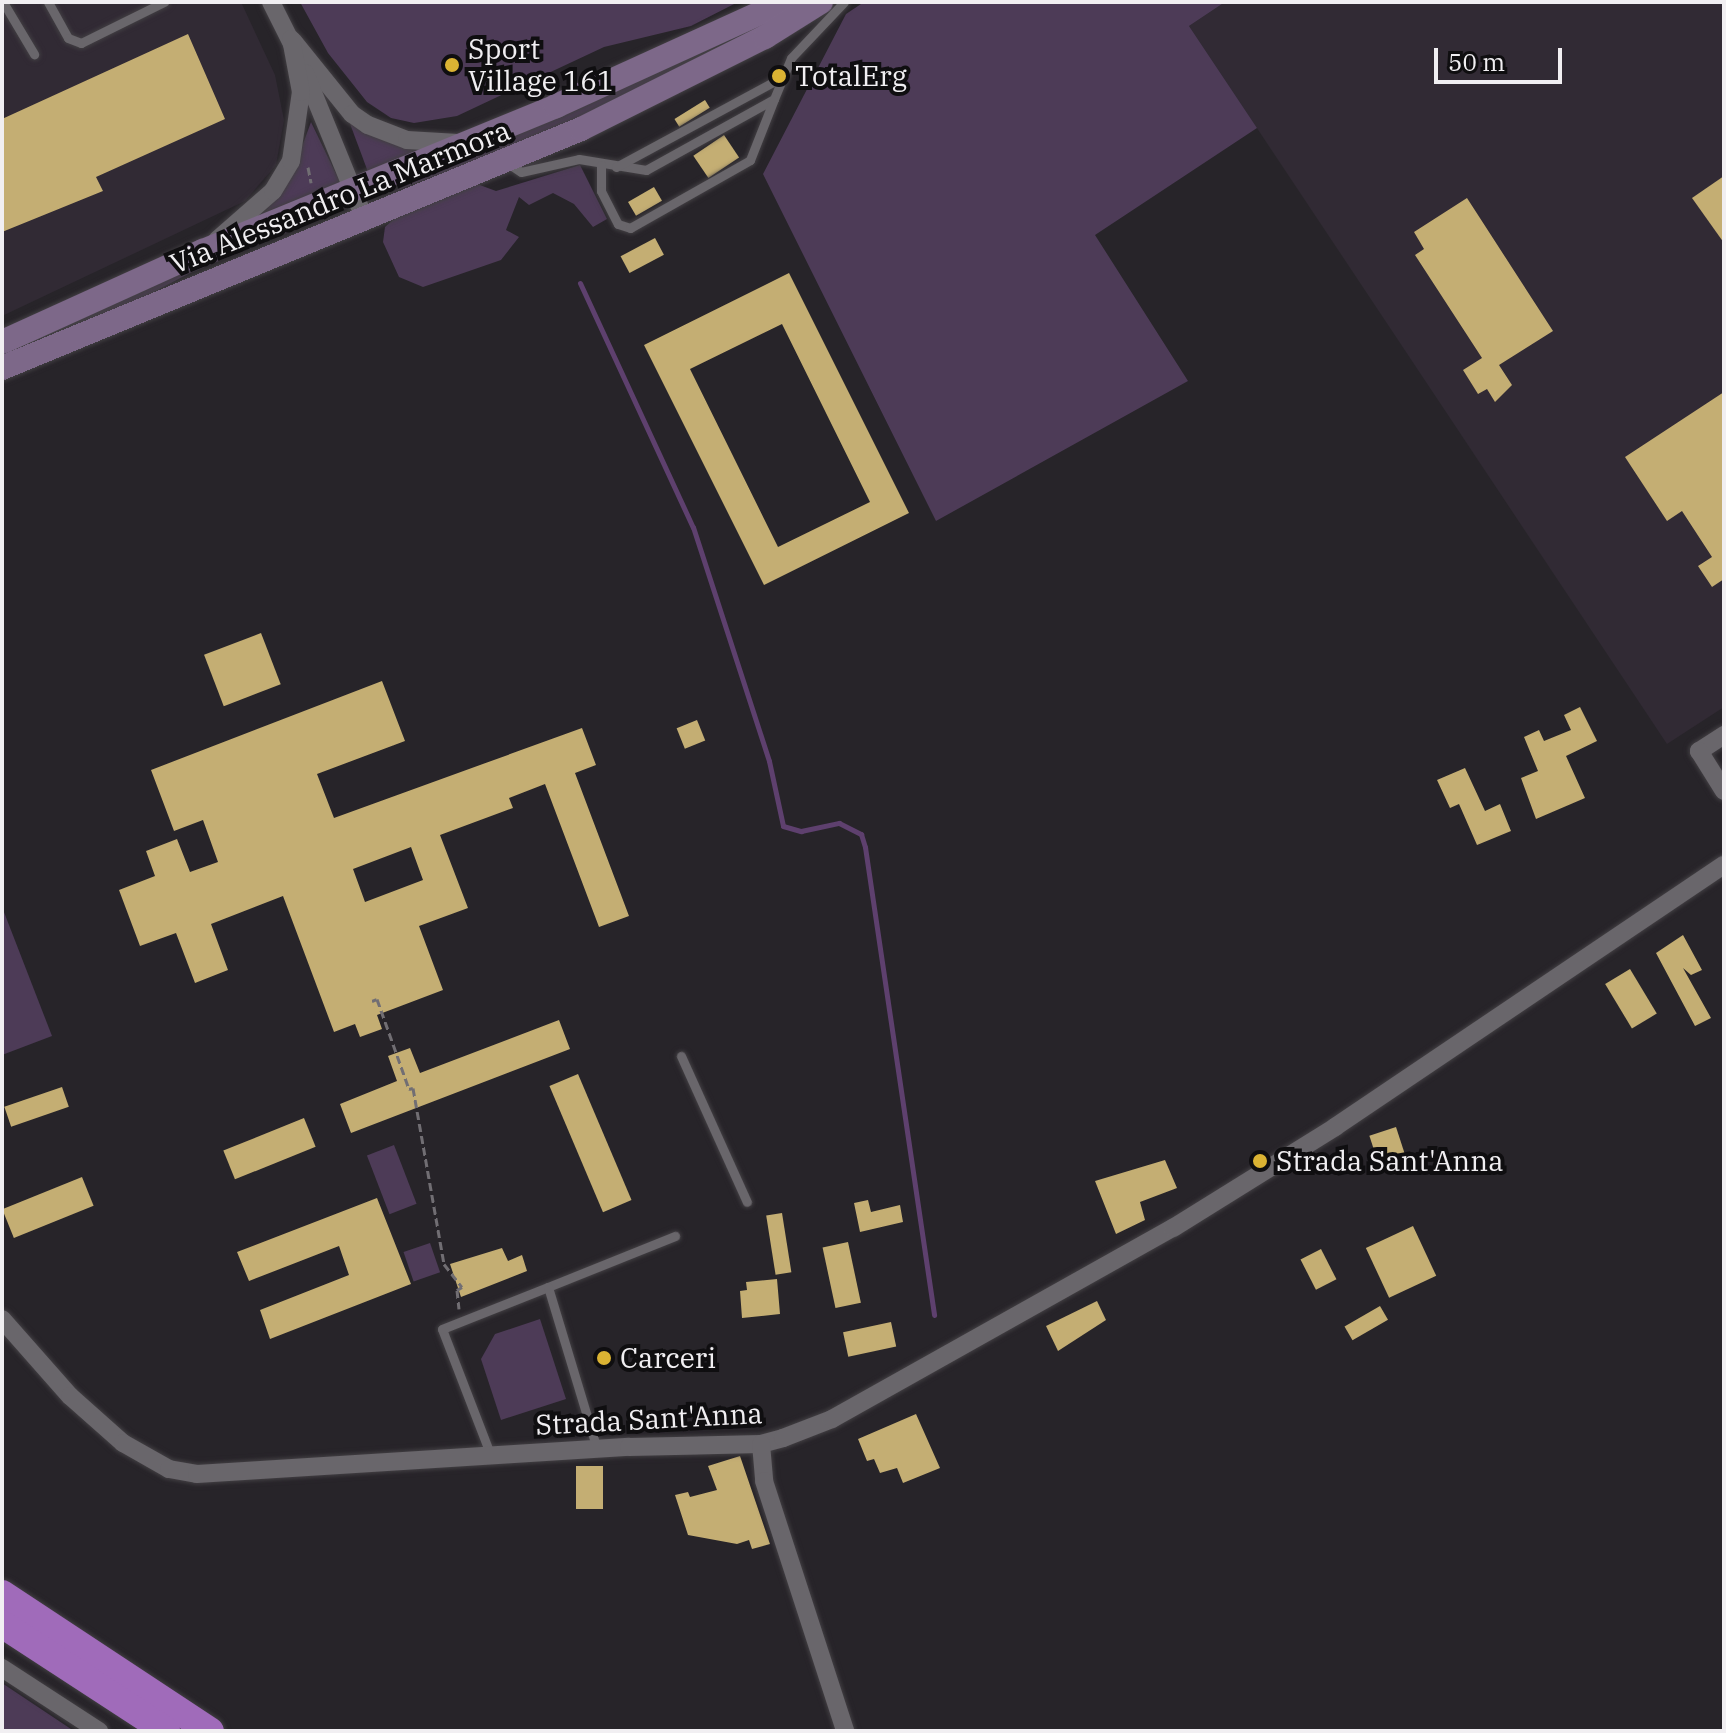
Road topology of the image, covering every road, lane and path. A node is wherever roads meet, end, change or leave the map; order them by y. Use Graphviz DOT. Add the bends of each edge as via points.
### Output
graph roads {
  1 [pos="3,2"];
  2 [pos="48,2"];
  3 [pos="164,2"];
  4 [pos="271,2"];
  5 [pos="784,2"];
  6 [pos="821,2"];
  7 [pos="844,2"];
  8 [pos="291,39"];
  9 [pos="34,54"];
  10 [pos="784,76"];
  11 [pos="774,99"];
  12 [pos="465,142"];
  13 [pos="308,162"];
  14 [pos="506,162"];
  15 [pos="601,165"];
  16 [pos="616,167"];
  17 [pos="352,191"];
  18 [pos="319,204"];
  19 [pos="365,220"];
  20 [pos="203,251"];
  21 [pos="2,342"];
  22 [pos="2,368"];
  23 [pos="1724,735"];
  24 [pos="1724,791"];
  25 [pos="1724,865"];
  26 [pos="372,1001"];
  27 [pos="681,1056"];
  28 [pos="747,1202"];
  29 [pos="675,1236"];
  30 [pos="548,1287"];
  31 [pos="2,1319"];
  32 [pos="463,1321"];
  33 [pos="761,1444"];
  34 [pos="597,1449"];
  35 [pos="491,1456"];
  36 [pos="2,1594"];
  37 [pos="2,1624"];
  38 [pos="2,1668"];
  39 [pos="99,1731"];
  40 [pos="166,1731"];
  41 [pos="210,1731"];
  42 [pos="845,1731"];
  1 -- 9 [label="lane"];
  2 -- 3 [label="lane" via="68,38 81,43"];
  4 -- 8 [label="street"];
  5 -- 12 [label="main road, Via Alessandro La Marmora"];
  6 -- 14 [label="main road, Via Alessandro La Marmora" via="765,37"];
  7 -- 10 [label="lane" via="803,42"];
  8 -- 12 [label="street" via="352,114 376,129 407,140"];
  8 -- 17 [label="street"];
  8 -- 20 [label="street" via="301,92 291,161 273,191"];
  10 -- 11 [label="lane"];
  10 -- 16 [label="lane"];
  11 -- 15 [label="lane" via="750,160 630,228 618,224 601,191"];
  11 -- 16 [label="lane" via="646,170"];
  12 -- 17 [label="main road, Via Alessandro La Marmora"];
  13 -- 18 [label="path"];
  14 -- 15 [label="lane" via="521,172 579,159"];
  14 -- 19 [label="main road, Via Alessandro La Marmora"];
  15 -- 16 [label="lane"];
  17 -- 18 [label="main road, Via Alessandro La Marmora"];
  17 -- 19 [label="street"];
  18 -- 20 [label="main road, Via Alessandro La Marmora"];
  19 -- 22 [label="main road, Via Alessandro La Marmora"];
  20 -- 21 [label="main road, Via Alessandro La Marmora"];
  23 -- 24 [label="street" via="1699,751"];
  25 -- 33 [label="street, Strada Sant'Anna" via="1335,1127 1173,1228 832,1419"];
  26 -- 32 [label="path" via="377,999 409,1089 413,1088 444,1264 462,1287 457,1303"];
  27 -- 28 [label="lane"];
  29 -- 30 [label="lane"];
  30 -- 32 [label="lane"];
  30 -- 34 [label="lane"];
  31 -- 35 [label="street, Strada Sant'Anna" via="33,1358 112,1433 169,1469 208,1475"];
  32 -- 35 [label="lane" via="442,1329"];
  33 -- 34 [label="street, Strada Sant'Anna"];
  33 -- 42 [label="street" via="764,1481"];
  34 -- 35 [label="street, Strada Sant'Anna"];
  36 -- 41 [label="highway"];
  37 -- 40 [label="highway"];
  38 -- 39 [label="street"];
}
